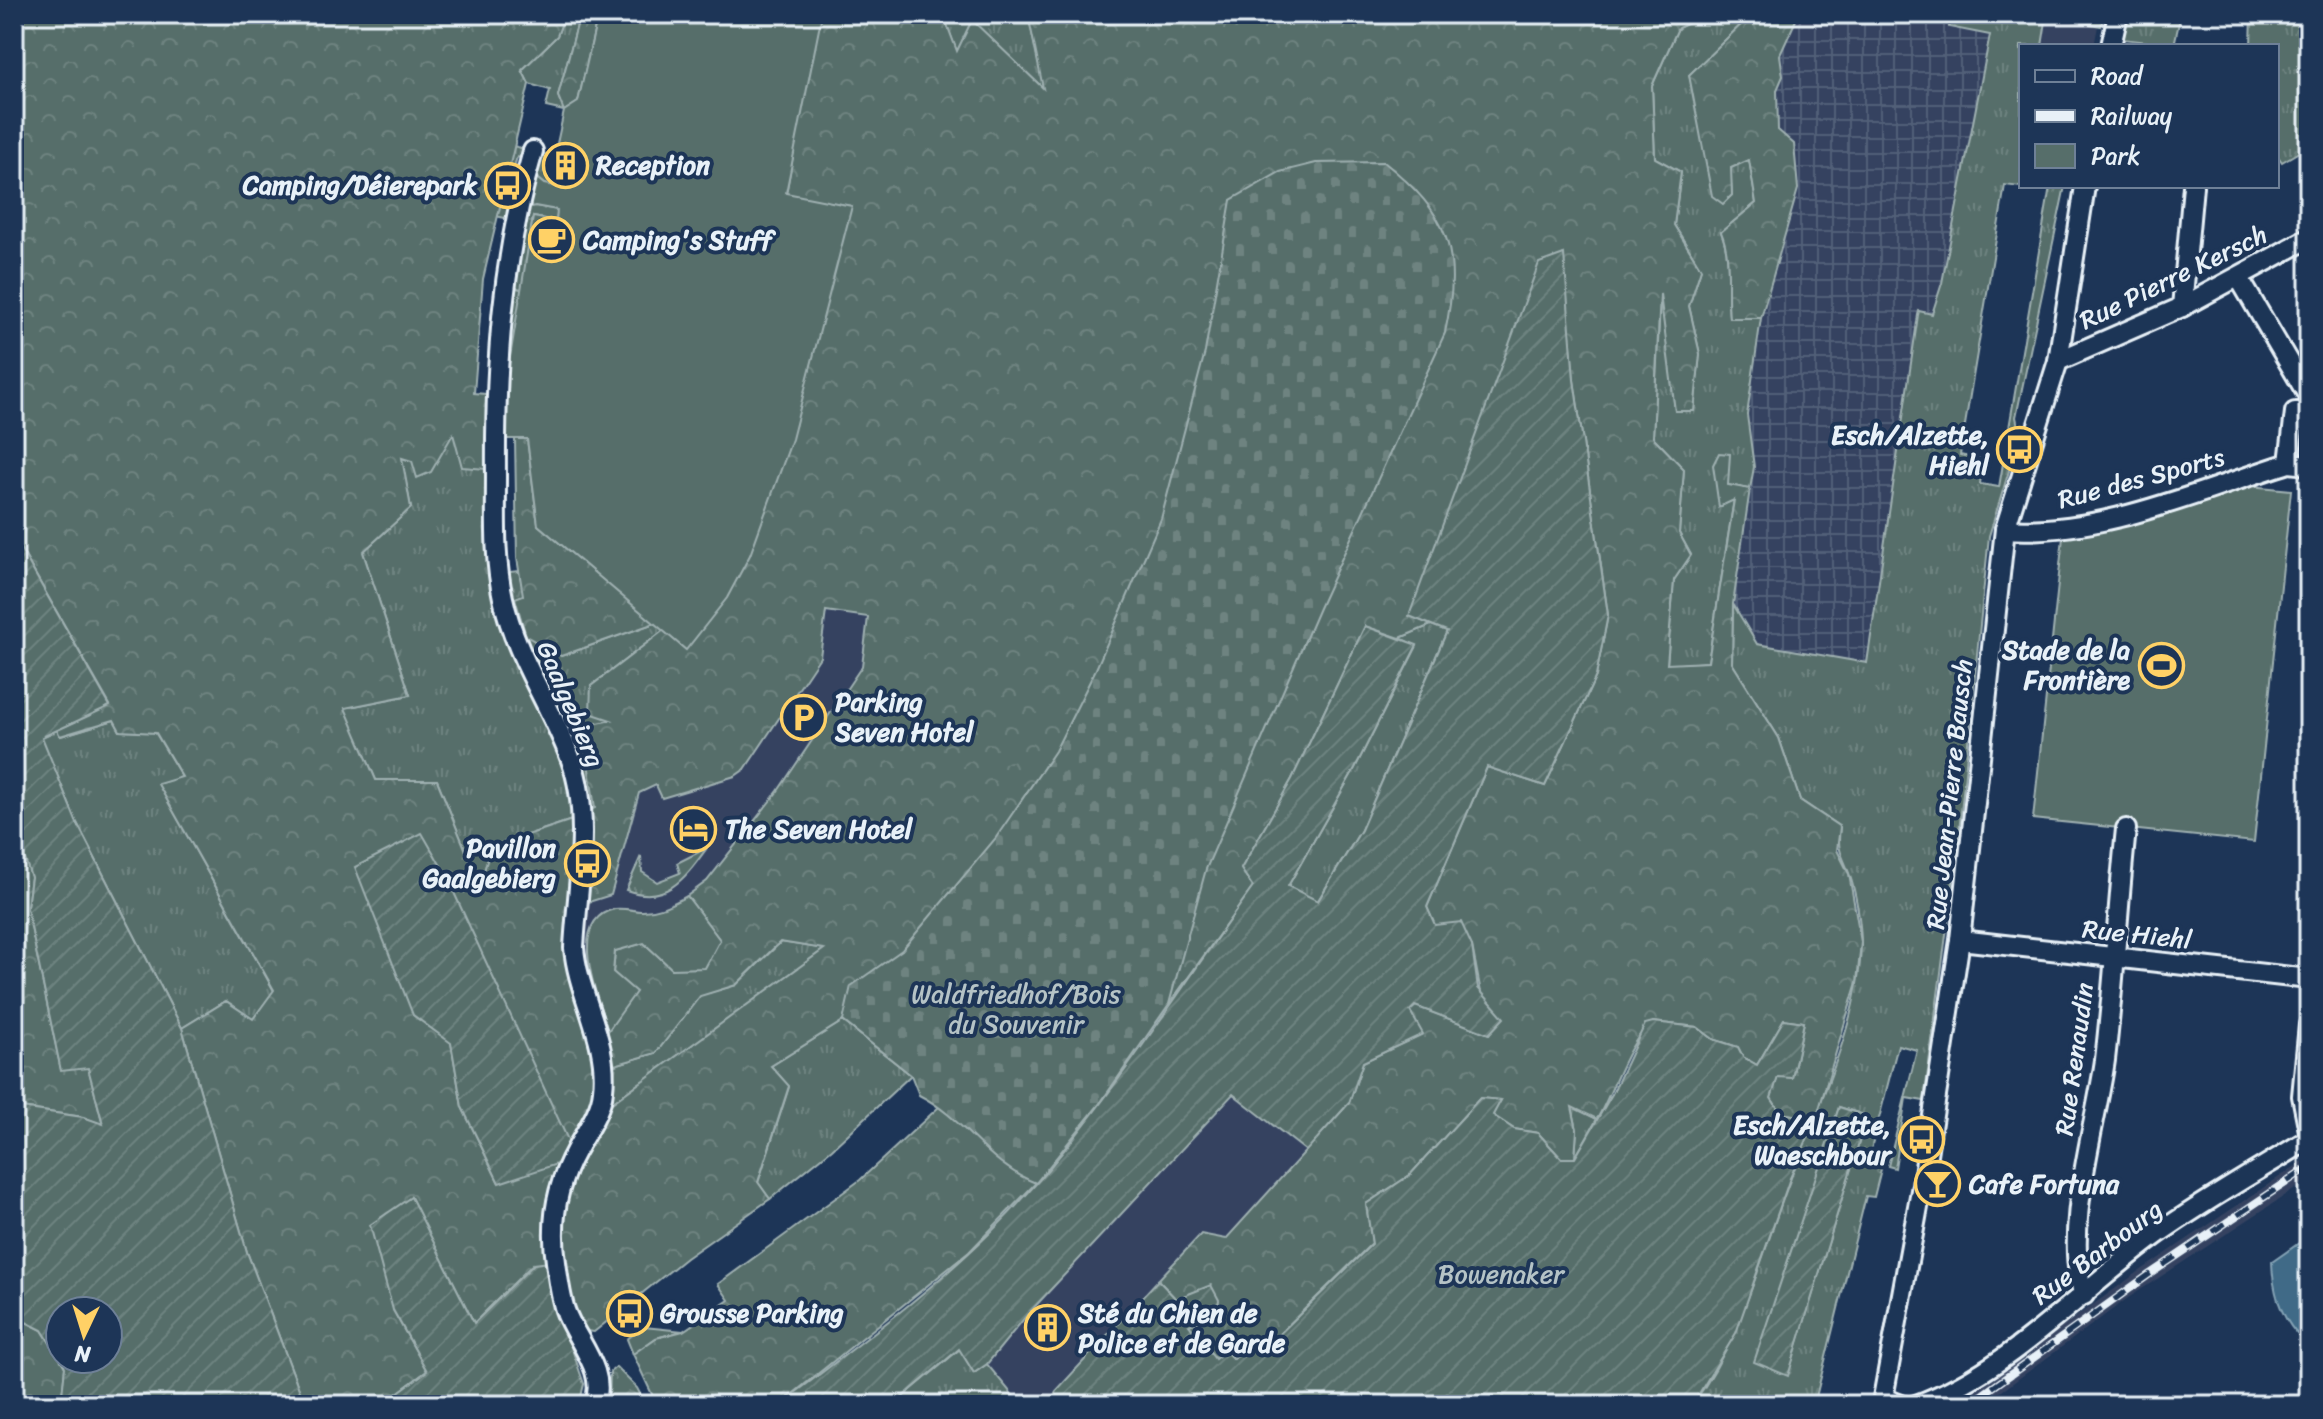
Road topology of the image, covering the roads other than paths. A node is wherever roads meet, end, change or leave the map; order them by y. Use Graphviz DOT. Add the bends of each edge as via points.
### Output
graph roads {
  1 [pos="2118,14"];
  2 [pos="2111,44"];
  3 [pos="533,151"];
  4 [pos="2085,188"];
  5 [pos="2193,188"];
  6 [pos="2309,238"];
  7 [pos="2239,278"];
  8 [pos="2182,307"];
  9 [pos="2058,361"];
  10 [pos="2309,397"];
  11 [pos="2309,414"];
  12 [pos="2289,463"];
  13 [pos="2309,465"];
  14 [pos="2005,529"];
  15 [pos="2126,829"];
  16 [pos="1960,940"];
  17 [pos="2113,957"];
  18 [pos="2309,979"];
  19 [pos="2309,1025"];
  20 [pos="2309,1131"];
  21 [pos="2309,1139"];
  22 [pos="2084,1295"];
  23 [pos="1877,1401"];
  24 [pos="594,1405"];
  25 [pos="1901,1405"];
  26 [pos="1916,1405"];
  1 -- 2 [label="street"];
  3 -- 24 [label="street, Gaalgebierg" via="516,221 498,343 496,560 517,644 579,787 574,948 604,1068 603,1093 562,1180 553,1229 564,1308 598,1381"];
  4 -- 9 [label="street, Rue Jean-Pierre Bausch"];
  5 -- 8 [label="street"];
  6 -- 7 [label="street, Rue Pierre Kersch"];
  7 -- 8 [label="street, Rue Pierre Kersch"];
  7 -- 10 [label="street"];
  8 -- 9 [label="street, Rue Pierre Kersch"];
  9 -- 14 [label="street, Rue Jean-Pierre Bausch"];
  11 -- 12 [label="street" via="2295,412"];
  12 -- 13 [label="street"];
  12 -- 14 [label="street, Rue des Sports" via="2123,515 2038,531"];
  14 -- 16 [label="street, Rue Jean-Pierre Bausch"];
  15 -- 17 [label="street, Rue Renaudin"];
  16 -- 17 [label="street, Rue Hiehl"];
  16 -- 23 [label="street, Rue Jean-Pierre Bausch" via="1924,1174"];
  17 -- 18 [label="street, Rue Hiehl"];
  17 -- 22 [label="street, Rue Renaudin" via="2106,1047 2078,1233 2076,1273"];
  19 -- 20 [label="street" via="2302,1096"];
  21 -- 22 [label="street, Rue Barbourg" via="2159,1233"];
  22 -- 26 [label="street, Rue Barbourg" via="1994,1363 1944,1395"];
  23 -- 25 [label="street"];
}
